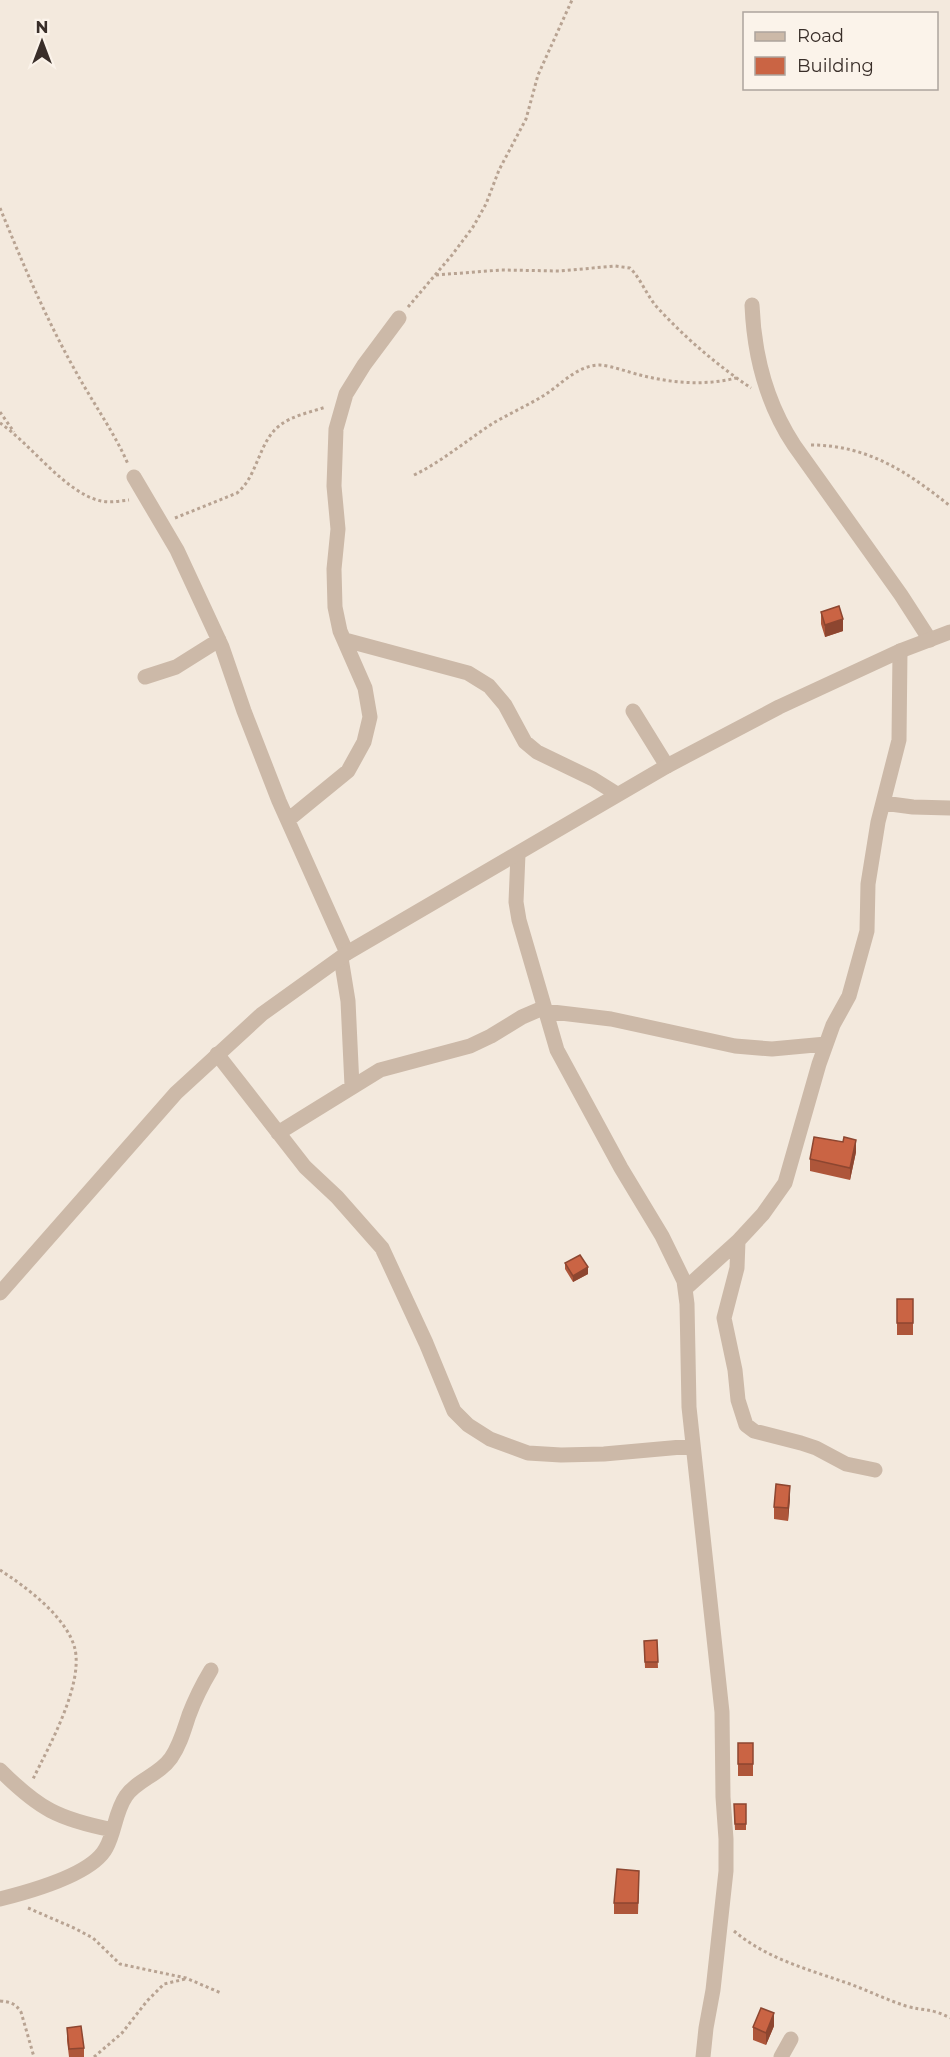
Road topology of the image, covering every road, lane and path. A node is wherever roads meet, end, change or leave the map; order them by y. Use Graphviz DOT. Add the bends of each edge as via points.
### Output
graph roads {
  1 [pos="572,0"];
  2 [pos="0,208"];
  3 [pos="436,275"];
  4 [pos="752,305"];
  5 [pos="399,318"];
  6 [pos="736,378"];
  7 [pos="345,400"];
  8 [pos="774,403"];
  9 [pos="0,412"];
  10 [pos="0,423"];
  11 [pos="16,436"];
  12 [pos="794,445"];
  13 [pos="414,476"];
  14 [pos="134,477"];
  15 [pos="145,497"];
  16 [pos="950,506"];
  17 [pos="156,515"];
  18 [pos="950,632"];
  19 [pos="219,640"];
  20 [pos="345,640"];
  21 [pos="930,640"];
  22 [pos="900,651"];
  23 [pos="145,677"];
  24 [pos="633,711"];
  25 [pos="667,766"];
  26 [pos="617,794"];
  27 [pos="883,803"];
  28 [pos="950,808"];
  29 [pos="288,820"];
  30 [pos="518,854"];
  31 [pos="344,955"];
  32 [pos="544,1010"];
  33 [pos="826,1044"];
  34 [pos="218,1054"];
  35 [pos="352,1086"];
  36 [pos="278,1133"];
  37 [pos="738,1241"];
  38 [pos="685,1290"];
  39 [pos="0,1293"];
  40 [pos="693,1446"];
  41 [pos="875,1470"];
  42 [pos="0,1570"];
  43 [pos="212,1670"];
  44 [pos="0,1770"];
  45 [pos="25,1796"];
  46 [pos="113,1830"];
  47 [pos="4,1898"];
  48 [pos="721,1916"];
  49 [pos="186,1978"];
  50 [pos="221,1993"];
  51 [pos="0,2001"];
  52 [pos="950,2018"];
  53 [pos="791,2039"];
  54 [pos="34,2057"];
  55 [pos="94,2057"];
  56 [pos="703,2057"];
  57 [pos="781,2057"];
  1 -- 3 [label="path" via="538,75 526,119 486,204"];
  2 -- 14 [label="path" via="40,303 117,439"];
  3 -- 5 [label="path"];
  3 -- 6 [label="path" via="630,268 655,304"];
  4 -- 8 [label="street" via="756,352"];
  5 -- 7 [label="street" via="364,365"];
  6 -- 8 [label="path"];
  6 -- 13 [label="path" via="716,383 680,382 599,365 588,368"];
  7 -- 17 [label="path" via="278,427 251,477 237,493 176,518"];
  7 -- 20 [label="street" via="336,429 334,486 338,528 334,592"];
  8 -- 12 [label="street"];
  9 -- 11 [label="path"];
  10 -- 11 [label="path"];
  11 -- 15 [label="path" via="83,494 118,502"];
  12 -- 16 [label="path" via="833,445 870,454 912,477"];
  12 -- 21 [label="street"];
  14 -- 15 [label="street"];
  15 -- 17 [label="street"];
  17 -- 19 [label="street" via="177,550"];
  18 -- 21 [label="street"];
  19 -- 23 [label="street" via="176,667"];
  19 -- 29 [label="street"];
  20 -- 26 [label="street" via="468,673 500,698 525,742 537,752"];
  20 -- 29 [label="street" via="365,688 370,717 364,742 348,771"];
  21 -- 22 [label="street"];
  22 -- 25 [label="street" via="779,707"];
  22 -- 27 [label="street" via="899,740"];
  24 -- 25 [label="street"];
  25 -- 26 [label="street"];
  26 -- 30 [label="street"];
  27 -- 28 [label="street"];
  27 -- 33 [label="street" via="868,884 867,931 849,996"];
  29 -- 31 [label="street"];
  30 -- 31 [label="street"];
  30 -- 32 [label="street" via="519,920"];
  31 -- 34 [label="street" via="262,1014"];
  31 -- 35 [label="street"];
  32 -- 33 [label="street" via="611,1019 735,1046"];
  32 -- 35 [label="street" via="522,1017 470,1046 380,1070"];
  32 -- 38 [label="street" via="557,1050 666,1244"];
  33 -- 37 [label="street" via="784,1183"];
  34 -- 36 [label="street"];
  34 -- 39 [label="street" via="176,1093"];
  35 -- 36 [label="street"];
  36 -- 40 [label="street" via="382,1248 454,1411 468,1425 490,1439 528,1453 604,1454"];
  37 -- 38 [label="street"];
  37 -- 41 [label="street" via="724,1318 746,1425 754,1431 816,1448 846,1464"];
  38 -- 40 [label="street"];
  40 -- 48 [label="street" via="722,1712 726,1871"];
  42 -- 45 [label="path" via="34,1594 66,1629 75,1648 77,1668 72,1688 55,1736"];
  43 -- 46 [label="street" via="171,1758 126,1795"];
  44 -- 45 [label="street"];
  45 -- 46 [label="street" via="45,1810"];
  46 -- 47 [label="street" via="98,1859 51,1885"];
  47 -- 49 [label="path" via="93,1938 120,1965"];
  48 -- 52 [label="path" via="750,1944 798,1968"];
  48 -- 56 [label="street"];
  49 -- 50 [label="path"];
  49 -- 55 [label="path" via="164,1984 122,2033"];
  51 -- 54 [label="path" via="11,2002 21,2012"];
  53 -- 57 [label="street"];
}
